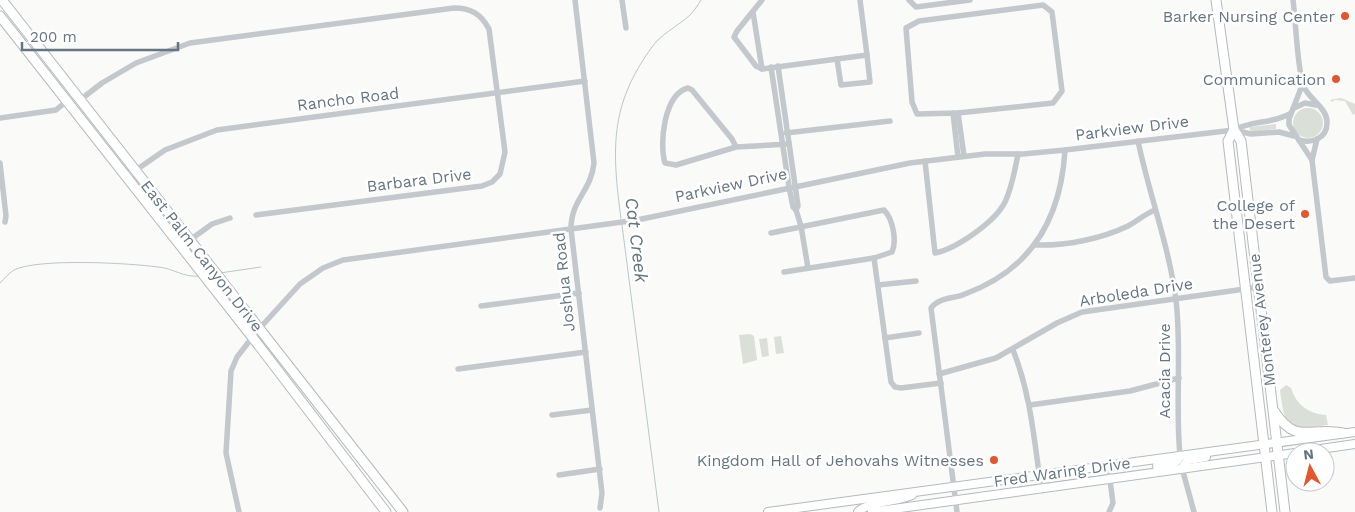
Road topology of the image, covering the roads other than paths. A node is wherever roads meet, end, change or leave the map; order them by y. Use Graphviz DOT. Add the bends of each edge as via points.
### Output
graph roads {
  1 [pos="2,0"];
  2 [pos="576,0"];
  3 [pos="622,0"];
  4 [pos="762,0"];
  5 [pos="860,0"];
  6 [pos="909,0"];
  7 [pos="970,0"];
  8 [pos="1216,0"];
  9 [pos="1293,0"];
  10 [pos="753,12"];
  11 [pos="0,16"];
  12 [pos="626,28"];
  13 [pos="868,55"];
  14 [pos="838,59"];
  15 [pos="778,66"];
  16 [pos="771,67"];
  17 [pos="762,69"];
  18 [pos="585,81"];
  19 [pos="1303,83"];
  20 [pos="777,84"];
  21 [pos="497,93"];
  22 [pos="74,98"];
  23 [pos="1318,106"];
  24 [pos="780,107"];
  25 [pos="1293,111"];
  26 [pos="956,113"];
  27 [pos="0,118"];
  28 [pos="890,121"];
  29 [pos="1234,130"];
  30 [pos="785,138"];
  31 [pos="1297,138"];
  32 [pos="1317,139"];
  33 [pos="1138,141"];
  34 [pos="736,147"];
  35 [pos="1065,150"];
  36 [pos="1018,154"];
  37 [pos="961,156"];
  38 [pos="1312,160"];
  39 [pos="925,161"];
  40 [pos="0,163"];
  41 [pos="136,171"];
  42 [pos="126,178"];
  43 [pos="791,186"];
  44 [pos="1155,210"];
  45 [pos="256,215"];
  46 [pos="230,218"];
  47 [pos="5,222"];
  48 [pos="801,226"];
  49 [pos="571,229"];
  50 [pos="770,233"];
  51 [pos="192,244"];
  52 [pos="1036,245"];
  53 [pos="874,258"];
  54 [pos="808,268"];
  55 [pos="784,272"];
  56 [pos="1355,278"];
  57 [pos="916,281"];
  58 [pos="878,285"];
  59 [pos="1259,287"];
  60 [pos="1246,289"];
  61 [pos="579,293"];
  62 [pos="1176,299"];
  63 [pos="481,306"];
  64 [pos="259,329"];
  65 [pos="919,333"];
  66 [pos="253,338"];
  67 [pos="885,338"];
  68 [pos="1013,350"];
  69 [pos="586,352"];
  70 [pos="458,369"];
  71 [pos="939,374"];
  72 [pos="1179,378"];
  73 [pos="941,383"];
  74 [pos="1030,405"];
  75 [pos="1273,409"];
  76 [pos="592,410"];
  77 [pos="552,415"];
  78 [pos="1355,432"];
  79 [pos="1343,433"];
  80 [pos="1276,442"];
  81 [pos="1265,444"];
  82 [pos="1355,444"];
  83 [pos="1335,447"];
  84 [pos="1219,450"];
  85 [pos="1285,454"];
  86 [pos="1278,455"];
  87 [pos="1180,456"];
  88 [pos="1266,457"];
  89 [pos="1108,466"];
  90 [pos="1182,468"];
  91 [pos="600,469"];
  92 [pos="1138,474"];
  93 [pos="559,475"];
  94 [pos="1039,475"];
  95 [pos="1110,477"];
  96 [pos="954,486"];
  97 [pos="1041,487"];
  98 [pos="918,491"];
  99 [pos="955,499"];
  100 [pos="600,508"];
  101 [pos="239,512"];
  102 [pos="386,512"];
  103 [pos="403,512"];
  104 [pos="768,512"];
  105 [pos="858,512"];
  106 [pos="872,512"];
  107 [pos="957,512"];
  108 [pos="1109,512"];
  109 [pos="1194,512"];
  110 [pos="1272,512"];
  111 [pos="1285,512"];
  1 -- 22 [label="main road, East Palm Canyon Drive"];
  2 -- 18 [label="street, Joshua Road"];
  3 -- 12 [label="street"];
  4 -- 10 [label="street"];
  5 -- 13 [label="street"];
  6 -- 7 [label="street" via="916,7"];
  8 -- 29 [label="main road, Monterey Avenue"];
  9 -- 19 [label="street"];
  10 -- 17 [label="street"];
  10 -- 17 [label="street" via="736,30 734,37 756,66"];
  11 -- 22 [label="main road, East Palm Canyon Drive"];
  13 -- 14 [label="street"];
  13 -- 14 [label="street" via="870,82 842,85"];
  14 -- 15 [label="street"];
  15 -- 16 [label="street"];
  15 -- 20 [label="street"];
  16 -- 17 [label="street"];
  16 -- 20 [label="street"];
  18 -- 21 [label="street, Rancho Road"];
  18 -- 49 [label="street, Joshua Road" via="594,163 592,180 574,208"];
  19 -- 23 [label="street"];
  19 -- 25 [label="street"];
  20 -- 24 [label="street"];
  20 -- 24 [label="street" via="783,98"];
  21 -- 22 [label="street, Barbara Drive" via="489,29 475,12 454,8 190,43 136,63"];
  21 -- 41 [label="street, Rancho Road" via="217,130 169,148"];
  21 -- 45 [label="street, Barbara Drive" via="505,152 500,174 492,182 482,186"];
  22 -- 27 [label="street, Barbara Drive" via="56,110"];
  22 -- 41 [label="main road, East Palm Canyon Drive"];
  22 -- 42 [label="main road, East Palm Canyon Drive"];
  23 -- 25 [label="street" via="1306,103"];
  23 -- 32 [label="street" via="1327,123"];
  24 -- 30 [label="street"];
  25 -- 29 [label="street" via="1278,120 1246,123"];
  25 -- 31 [label="street" via="1289,125"];
  26 -- 26 [label="street" via="917,114 912,102 906,28 919,21 1043,5 1052,12 1062,91 1053,103"];
  26 -- 37 [label="street"];
  28 -- 30 [label="street" via="796,133"];
  29 -- 31 [label="street" via="1251,134 1279,132"];
  29 -- 33 [label="street, Parkview Drive"];
  29 -- 59 [label="main road, Monterey Avenue" via="1241,141"];
  29 -- 60 [label="main road, Monterey Avenue" via="1228,141"];
  30 -- 34 [label="street" via="772,144"];
  30 -- 43 [label="street"];
  31 -- 32 [label="street" via="1311,142"];
  31 -- 38 [label="street"];
  32 -- 38 [label="street"];
  33 -- 35 [label="street, Parkview Drive"];
  33 -- 44 [label="street, Acacia Drive"];
  34 -- 34 [label="street" via="692,90 682,91 667,115 665,163 676,165"];
  35 -- 36 [label="street, Parkview Drive"];
  35 -- 52 [label="street" via="1064,175 1054,207"];
  36 -- 37 [label="street, Parkview Drive"];
  36 -- 39 [label="street" via="1004,204 966,241 934,253"];
  37 -- 39 [label="street, Parkview Drive"];
  38 -- 56 [label="street" via="1326,277 1330,281"];
  39 -- 43 [label="street, Parkview Drive"];
  40 -- 47 [label="street"];
  41 -- 42 [label="street, Rancho Road"];
  41 -- 51 [label="main road, East Palm Canyon Drive"];
  42 -- 66 [label="main road, East Palm Canyon Drive"];
  43 -- 48 [label="street"];
  43 -- 49 [label="street, Parkview Drive" via="636,220"];
  44 -- 52 [label="street" via="1102,236 1050,246"];
  44 -- 62 [label="street, Acacia Drive"];
  46 -- 51 [label="street" via="212,224"];
  48 -- 50 [label="street"];
  48 -- 53 [label="street" via="884,210 892,223 895,246 892,252"];
  48 -- 54 [label="street"];
  49 -- 61 [label="street, Joshua Road"];
  49 -- 64 [label="street, Parkview Drive" via="343,260 300,284"];
  51 -- 64 [label="main road, East Palm Canyon Drive"];
  52 -- 71 [label="street" via="988,284 934,303 931,308"];
  53 -- 54 [label="street"];
  53 -- 58 [label="street"];
  54 -- 55 [label="street"];
  57 -- 58 [label="street"];
  58 -- 67 [label="street"];
  59 -- 60 [label="street, Arboleda Drive"];
  59 -- 75 [label="main road, Monterey Avenue"];
  60 -- 62 [label="street, Arboleda Drive"];
  60 -- 81 [label="main road, Monterey Avenue"];
  61 -- 63 [label="street"];
  61 -- 69 [label="street, Joshua Road"];
  62 -- 68 [label="street, Arboleda Drive" via="1082,312 1058,322"];
  62 -- 72 [label="street, Acacia Drive"];
  64 -- 66 [label="street, Parkview Drive"];
  64 -- 103 [label="main road, East Palm Canyon Drive"];
  65 -- 67 [label="street"];
  66 -- 101 [label="street, Parkview Drive" via="237,358 229,382 226,453"];
  66 -- 102 [label="main road, East Palm Canyon Drive"];
  67 -- 73 [label="street" via="891,382 895,387"];
  68 -- 71 [label="street, Arboleda Drive" via="978,365"];
  68 -- 74 [label="street" via="1024,377"];
  69 -- 70 [label="street"];
  69 -- 76 [label="street, Joshua Road"];
  71 -- 73 [label="street"];
  72 -- 74 [label="street" via="1130,391"];
  72 -- 87 [label="street, Acacia Drive"];
  73 -- 96 [label="street"];
  74 -- 94 [label="street"];
  75 -- 79 [label="main road" via="1284,426 1296,432 1329,430"];
  75 -- 80 [label="main road, Monterey Avenue"];
  76 -- 77 [label="street"];
  76 -- 91 [label="street, Joshua Road"];
  78 -- 79 [label="main road, Fred Waring Drive"];
  79 -- 80 [label="main road, Fred Waring Drive"];
  80 -- 81 [label="main road, Fred Waring Drive"];
  80 -- 86 [label="main road, Monterey Avenue"];
  81 -- 84 [label="main road, Fred Waring Drive"];
  81 -- 88 [label="main road, Monterey Avenue"];
  82 -- 83 [label="main road"];
  84 -- 87 [label="main road, Fred Waring Drive"];
  84 -- 90 [label="main road" via="1206,457 1188,460"];
  85 -- 86 [label="main road, Fred Waring Drive"];
  86 -- 88 [label="main road, Fred Waring Drive"];
  86 -- 111 [label="main road, Monterey Avenue"];
  87 -- 89 [label="main road, Fred Waring Drive"];
  87 -- 92 [label="main road" via="1174,464 1154,466"];
  88 -- 90 [label="main road, Fred Waring Drive"];
  88 -- 110 [label="main road, Monterey Avenue"];
  89 -- 94 [label="main road, Fred Waring Drive"];
  89 -- 95 [label="street"];
  90 -- 92 [label="main road, Fred Waring Drive"];
  90 -- 109 [label="street"];
  91 -- 93 [label="street"];
  91 -- 100 [label="street, Joshua Road"];
  92 -- 95 [label="main road, Fred Waring Drive"];
  94 -- 96 [label="main road, Fred Waring Drive"];
  94 -- 97 [label="street"];
  95 -- 97 [label="main road, Fred Waring Drive"];
  95 -- 108 [label="street" via="1113,503"];
  96 -- 98 [label="main road, Fred Waring Drive"];
  96 -- 99 [label="street"];
  97 -- 99 [label="main road, Fred Waring Drive"];
  98 -- 104 [label="main road, Fred Waring Drive"];
  98 -- 105 [label="main road" via="901,500 863,507"];
  99 -- 106 [label="main road, Fred Waring Drive"];
  99 -- 107 [label="street"];
}
